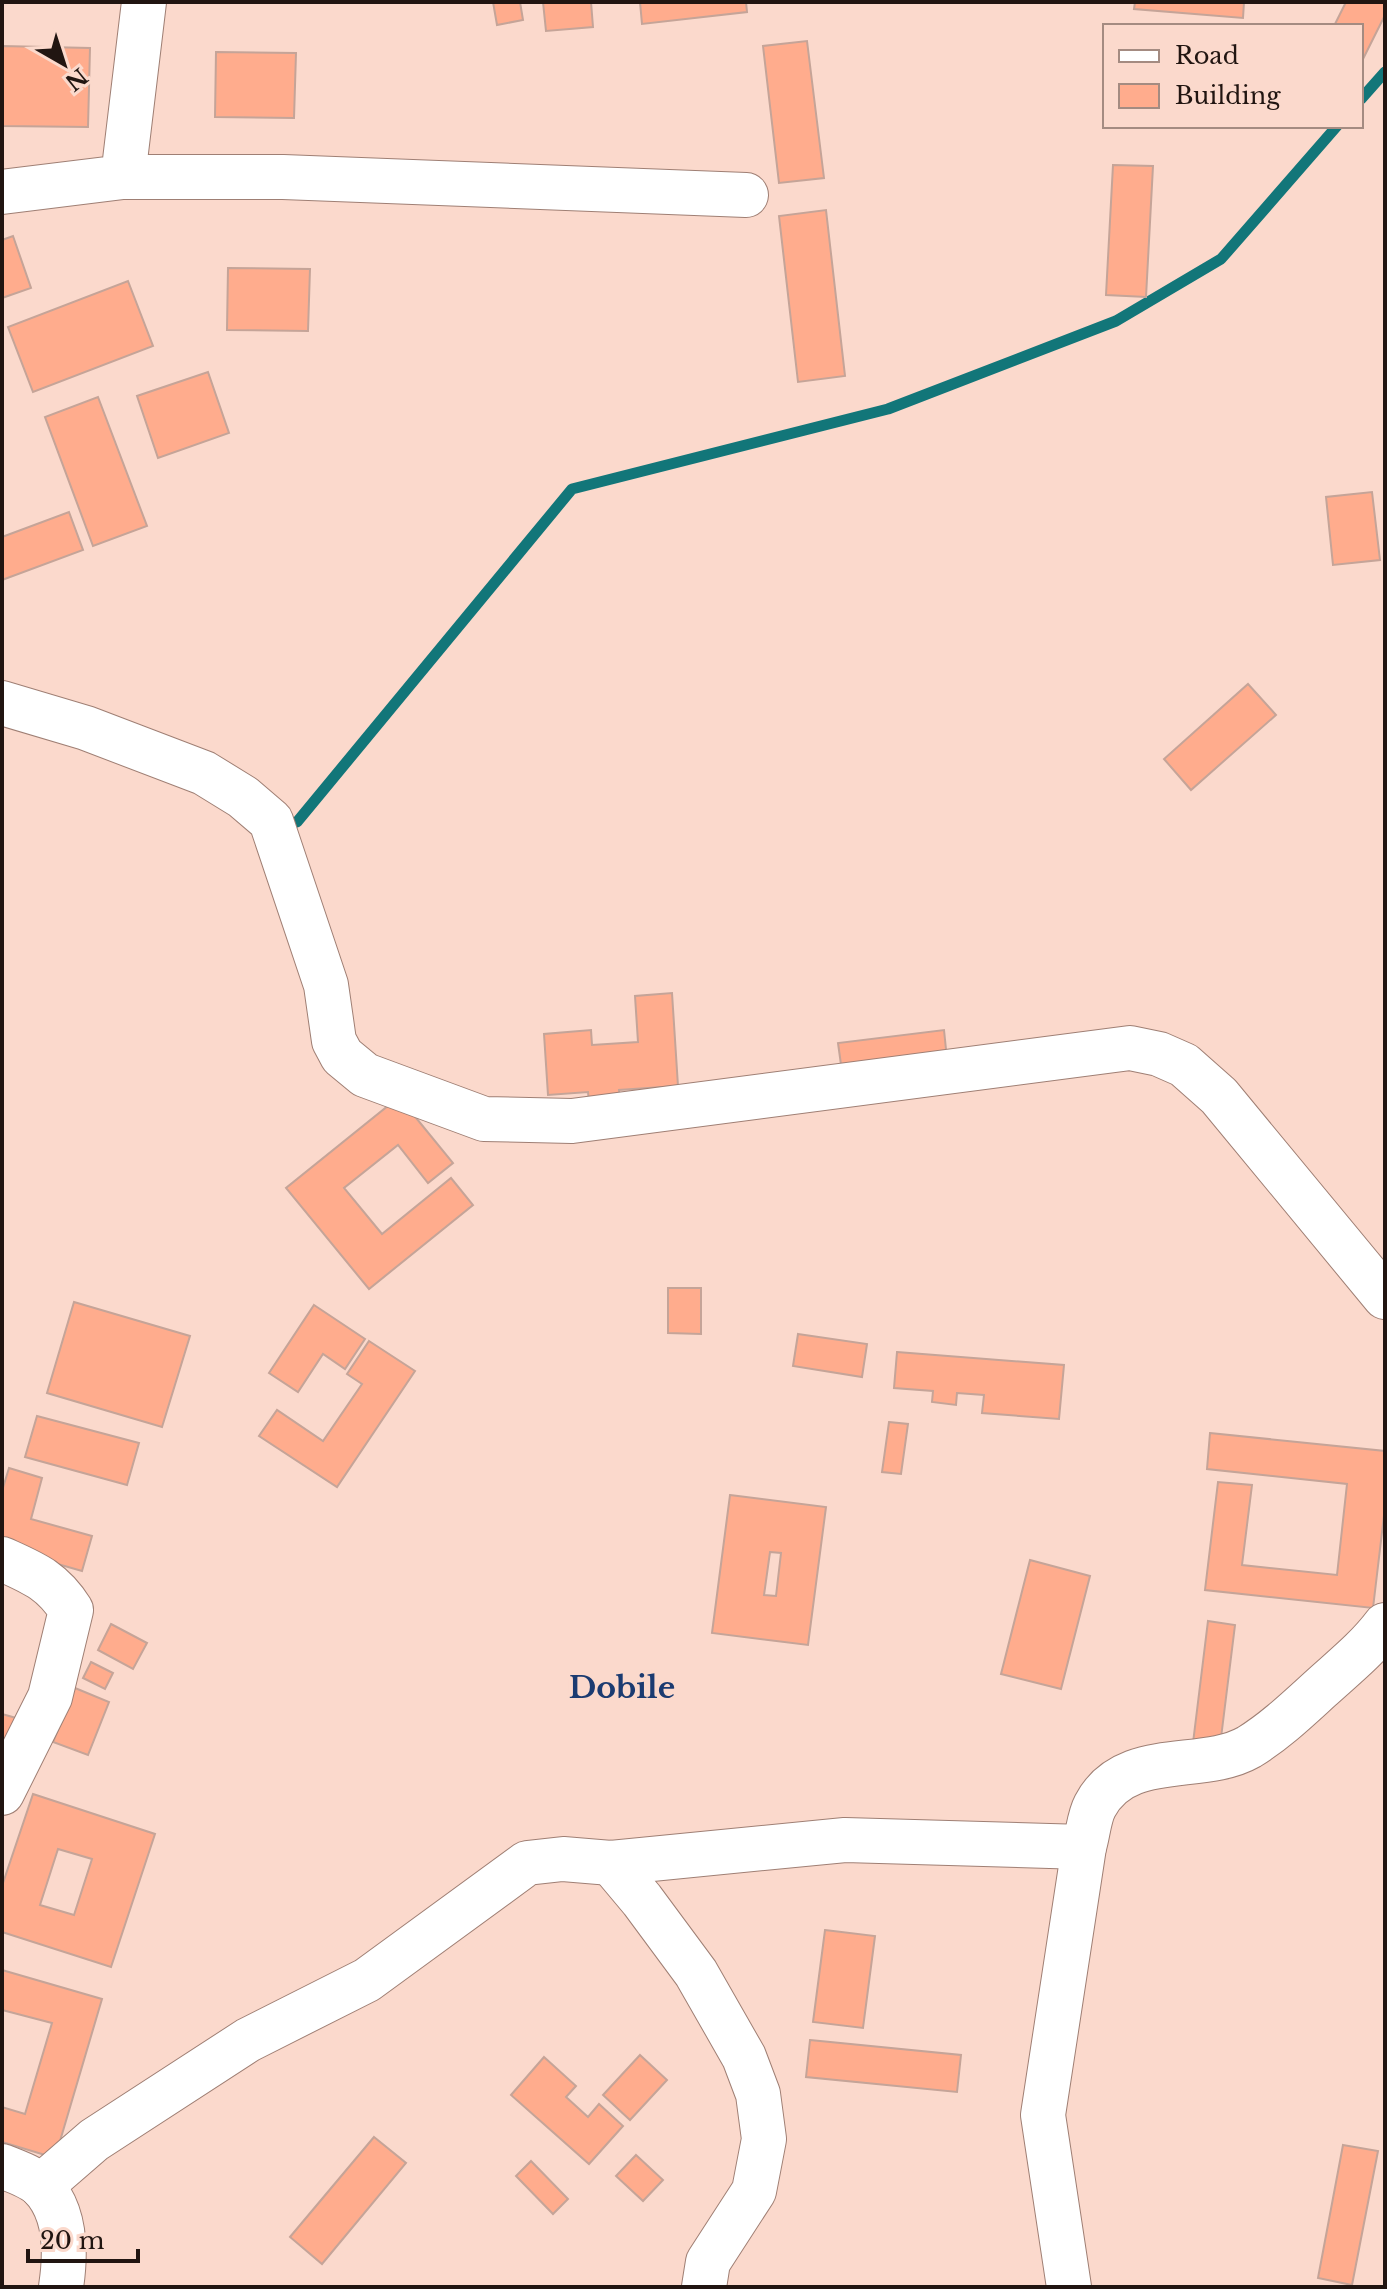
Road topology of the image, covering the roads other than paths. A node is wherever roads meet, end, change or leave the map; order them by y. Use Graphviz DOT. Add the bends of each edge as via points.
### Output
graph roads {
  1 [pos="144,2"];
  2 [pos="123,177"];
  3 [pos="2,192"];
  4 [pos="746,195"];
  5 [pos="2,703"];
  6 [pos="1385,1297"];
  7 [pos="2,1559"];
  8 [pos="1385,1625"];
  9 [pos="2,1793"];
  10 [pos="1084,1847"];
  11 [pos="611,1863"];
  12 [pos="2,2166"];
  13 [pos="41,2186"];
  14 [pos="61,2287"];
  15 [pos="704,2287"];
  16 [pos="1069,2287"];
  1 -- 2 [label="street"];
  2 -- 3 [label="street"];
  2 -- 4 [label="street" via="283,177"];
  5 -- 6 [label="street" via="204,773 271,821 326,985 334,1041 342,1056 365,1075 484,1119 572,1121 1130,1048 1159,1054 1184,1065 1219,1096"];
  7 -- 9 [label="street" via="43,1578 71,1610 50,1697"];
  8 -- 10 [label="street" via="1350,1662 1248,1747 1215,1760 1142,1768 1114,1783 1095,1805"];
  10 -- 11 [label="street" via="845,1840"];
  10 -- 16 [label="street" via="1043,2115"];
  11 -- 13 [label="street" via="527,1863 367,1980 248,2040 94,2140"];
  11 -- 15 [label="street" via="696,1973 744,2057 758,2094 764,2139 754,2191 708,2262"];
  12 -- 13 [label="street"];
  13 -- 14 [label="street" via="61,2220"];
}
